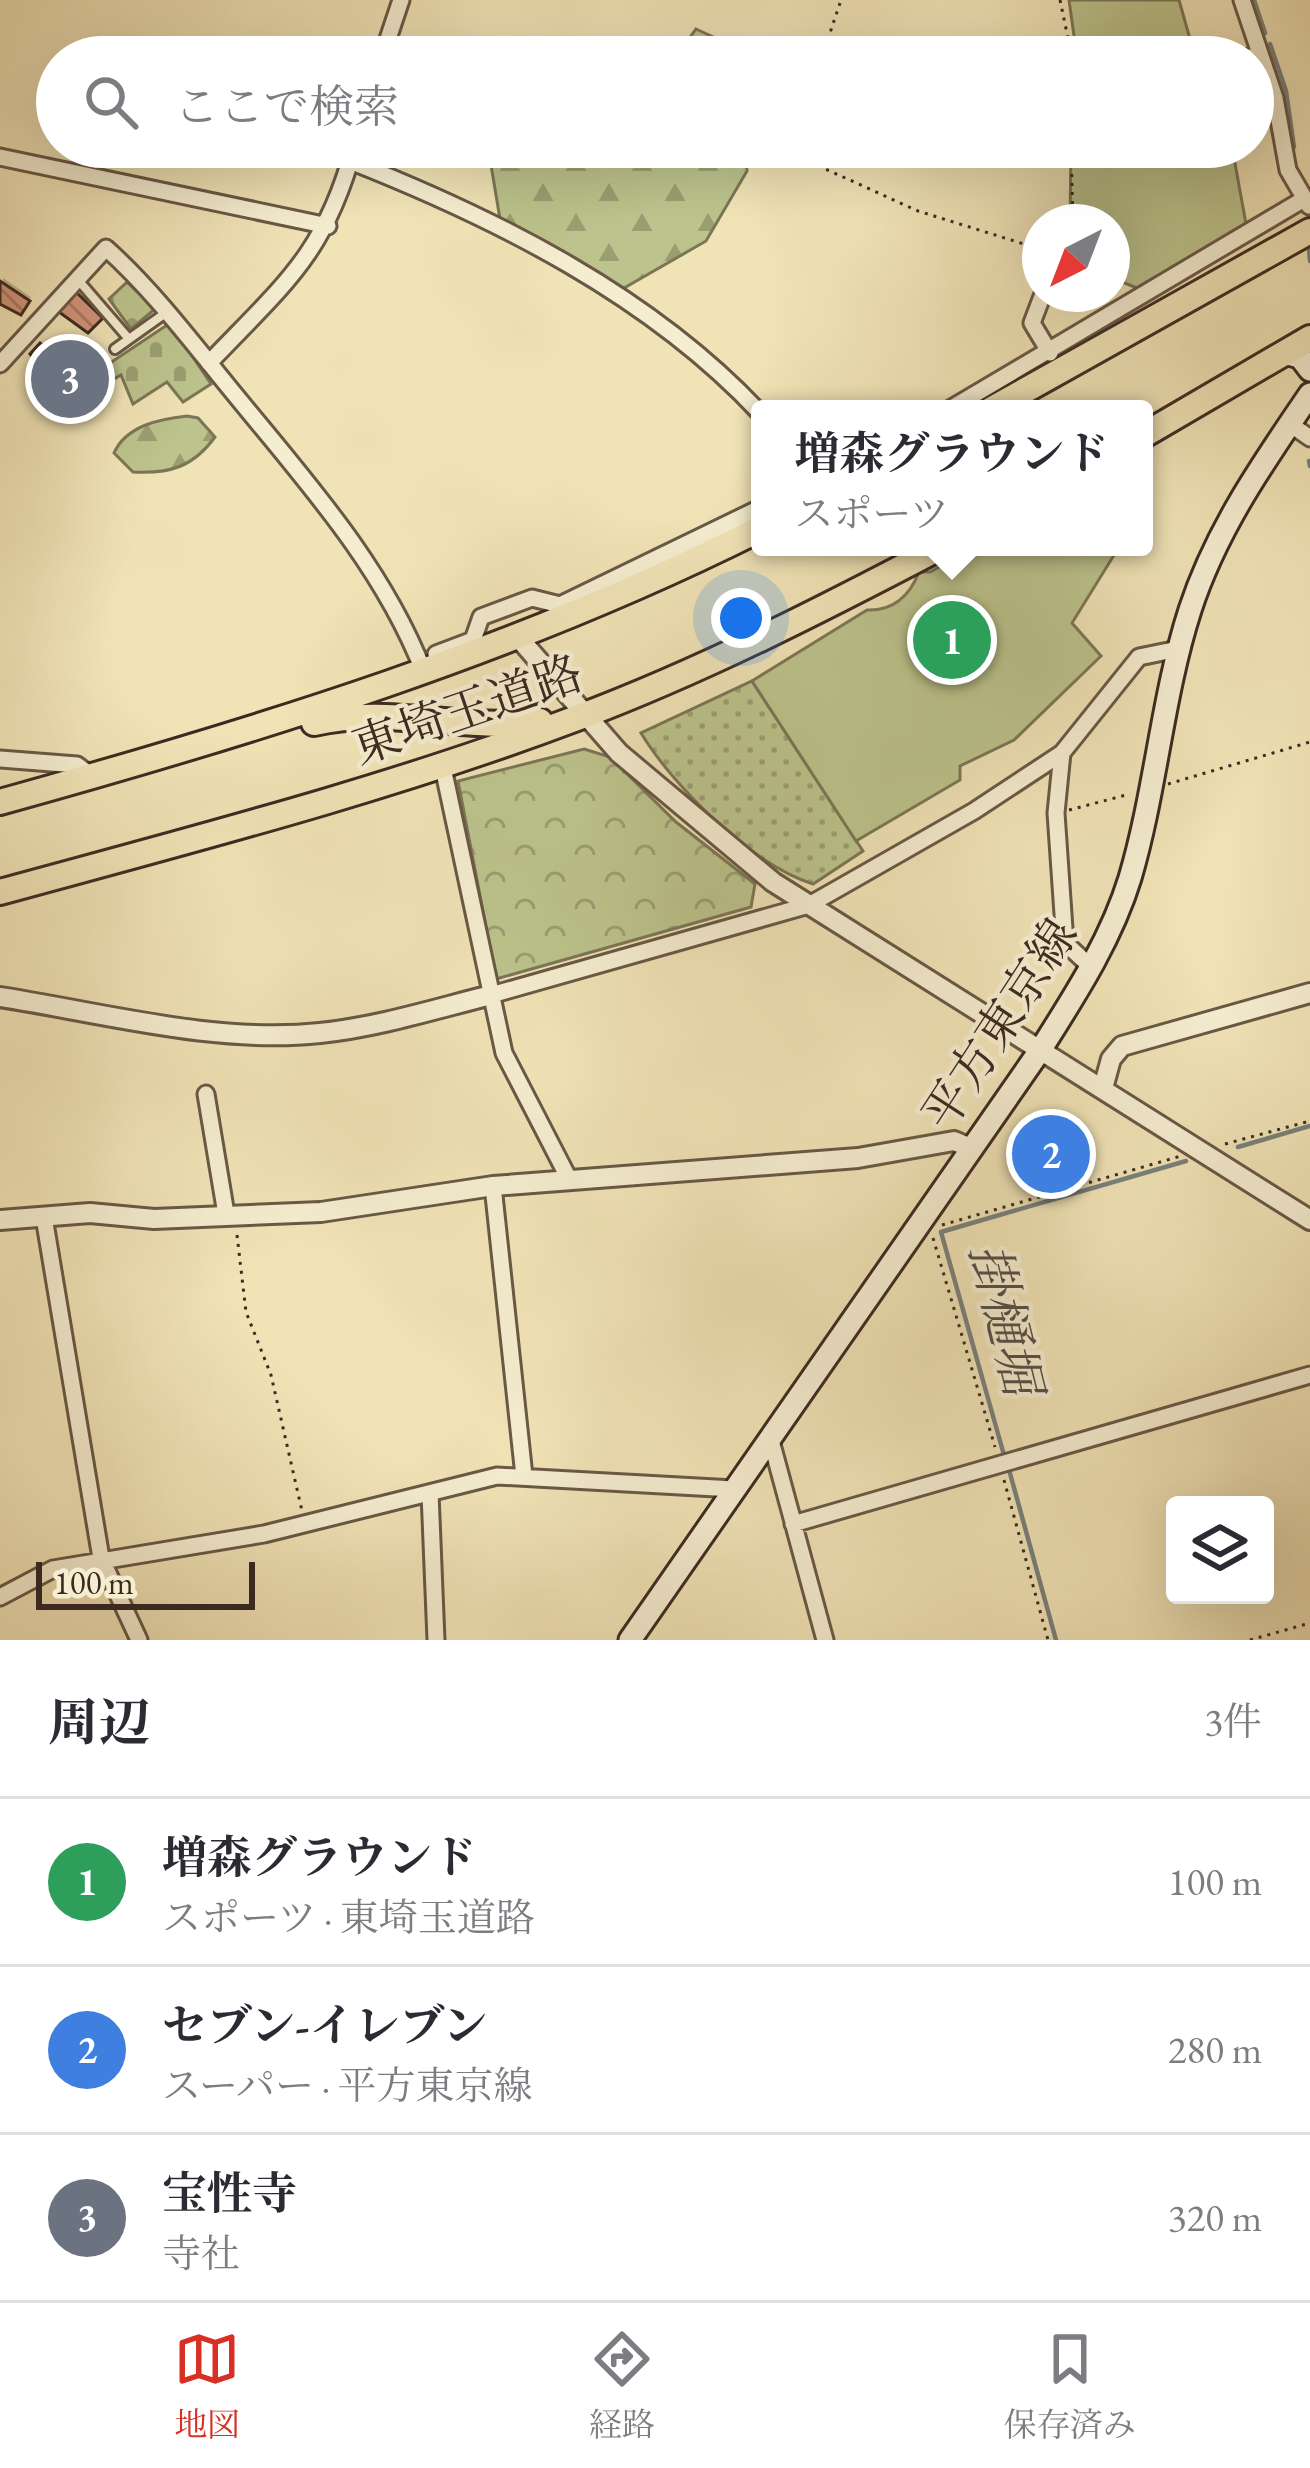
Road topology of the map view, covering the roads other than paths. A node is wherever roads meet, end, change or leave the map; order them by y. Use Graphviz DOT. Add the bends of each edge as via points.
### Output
graph roads {
  1 [pos="401,0"];
  2 [pos="1242,0"];
  3 [pos="389,36"];
  4 [pos="1255,36"];
  5 [pos="1274,109"];
  6 [pos="0,157"];
  7 [pos="36,165"];
  8 [pos="52,168"];
  9 [pos="347,168"];
  10 [pos="381,168"];
  11 [pos="1307,203"];
  12 [pos="328,226"];
  13 [pos="1310,231"];
  14 [pos="77,280"];
  15 [pos="168,311"];
  16 [pos="1036,312"];
  17 [pos="1310,338"];
  18 [pos="129,339"];
  19 [pos="1047,347"];
  20 [pos="116,349"];
  21 [pos="1283,353"];
  22 [pos="209,363"];
  23 [pos="0,364"];
  24 [pos="1310,370"];
  25 [pos="1058,373"];
  26 [pos="1310,394"];
  27 [pos="964,400"];
  28 [pos="1008,400"];
  29 [pos="751,403"];
  30 [pos="1290,424"];
  31 [pos="1153,430"];
  32 [pos="1310,437"];
  33 [pos="751,512"];
  34 [pos="751,533"];
  35 [pos="924,556"];
  36 [pos="517,636"];
  37 [pos="1178,650"];
  38 [pos="421,665"];
  39 [pos="584,715"];
  40 [pos="250,730"];
  41 [pos="1062,753"];
  42 [pos="0,759"];
  43 [pos="92,776"];
  44 [pos="445,777"];
  45 [pos="0,802"];
  46 [pos="0,892"];
  47 [pos="809,905"];
  48 [pos="1091,967"];
  49 [pos="1310,993"];
  50 [pos="491,994"];
  51 [pos="0,997"];
  52 [pos="1041,1049"];
  53 [pos="1102,1088"];
  54 [pos="206,1094"];
  55 [pos="971,1148"];
  56 [pos="570,1181"];
  57 [pos="494,1186"];
  58 [pos="231,1214"];
  59 [pos="44,1217"];
  60 [pos="0,1220"];
  61 [pos="1310,1220"];
  62 [pos="1310,1376"];
  63 [pos="770,1437"];
  64 [pos="524,1476"];
  65 [pos="734,1489"];
  66 [pos="430,1493"];
  67 [pos="793,1523"];
  68 [pos="101,1558"];
  69 [pos="0,1598"];
  70 [pos="140,1640"];
  71 [pos="436,1640"];
  72 [pos="630,1640"];
  73 [pos="824,1640"];
  1 -- 3 [label="street"];
  2 -- 4 [label="street"];
  5 -- 11 [label="street" via="1288,170"];
  6 -- 7 [label="street"];
  8 -- 12 [label="street"];
  9 -- 12 [label="street"];
  10 -- 29 [label="street" via="624,301 721,371"];
  11 -- 19 [label="street"];
  12 -- 22 [label="street" via="311,256"];
  13 -- 25 [label="highway"];
  14 -- 15 [label="street" via="106,248"];
  14 -- 18 [label="lane"];
  14 -- 23 [label="street"];
  15 -- 18 [label="lane"];
  15 -- 22 [label="street"];
  16 -- 19 [label="street" via="1032,323"];
  17 -- 21 [label="highway"];
  18 -- 20 [label="lane"];
  19 -- 25 [label="street"];
  19 -- 27 [label="street"];
  21 -- 24 [label="main road" via="1300,356"];
  21 -- 31 [label="highway"];
  22 -- 38 [label="street" via="341,524"];
  25 -- 28 [label="highway"];
  26 -- 30 [label="main road, 平方東京線"];
  30 -- 32 [label="street"];
  30 -- 37 [label="main road, 平方東京線" via="1225,528"];
  33 -- 38 [label="street" via="560,605 532,598 481,617 473,640"];
  34 -- 36 [label="highway, 東埼玉道路"];
  35 -- 39 [label="highway, 東埼玉道路"];
  36 -- 38 [label="highway, 東埼玉道路"];
  36 -- 39 [label="street"];
  37 -- 41 [label="street" via="1139,657"];
  37 -- 48 [label="main road, 平方東京線" via="1130,876"];
  38 -- 40 [label="highway, 東埼玉道路"];
  39 -- 40 [label="highway" via="471,727 357,713"];
  39 -- 46 [label="highway, 東埼玉道路" via="345,797"];
  39 -- 47 [label="street" via="698,824"];
  40 -- 43 [label="highway, 東埼玉道路"];
  41 -- 47 [label="street"];
  41 -- 48 [label="street" via="1056,813 1065,943"];
  42 -- 43 [label="street" via="77,765"];
  43 -- 45 [label="highway, 東埼玉道路"];
  44 -- 50 [label="street"];
  47 -- 50 [label="street"];
  47 -- 52 [label="street"];
  48 -- 52 [label="main road, 平方東京線"];
  49 -- 53 [label="street" via="1122,1046"];
  50 -- 51 [label="street" via="349,1029 279,1035"];
  50 -- 56 [label="street" via="504,1053"];
  52 -- 53 [label="street"];
  52 -- 55 [label="main road, 平方東京線"];
  53 -- 61 [label="street"];
  54 -- 58 [label="street"];
  55 -- 56 [label="street" via="954,1141 776,1167"];
  55 -- 63 [label="main road, 平方東京線"];
  56 -- 57 [label="street"];
  57 -- 58 [label="street" via="321,1212"];
  57 -- 64 [label="street"];
  58 -- 59 [label="street"];
  59 -- 60 [label="street"];
  59 -- 68 [label="street"];
  62 -- 67 [label="street"];
  63 -- 65 [label="main road, 平方東京線"];
  63 -- 67 [label="street"];
  64 -- 65 [label="street"];
  64 -- 66 [label="street"];
  65 -- 72 [label="main road, 平方東京線"];
  66 -- 68 [label="street" via="305,1524"];
  66 -- 71 [label="street"];
  67 -- 73 [label="street"];
  68 -- 69 [label="street" via="53,1570"];
  68 -- 70 [label="street"];
}
